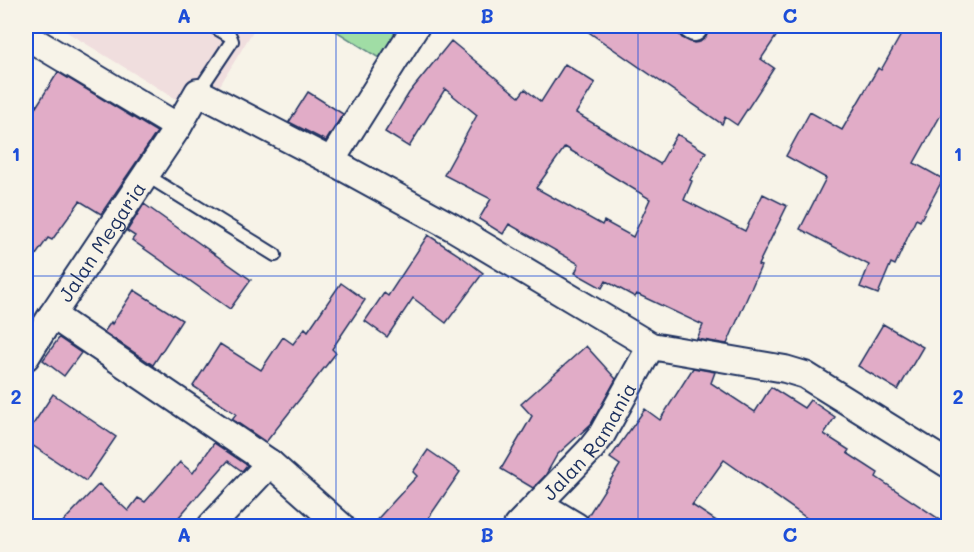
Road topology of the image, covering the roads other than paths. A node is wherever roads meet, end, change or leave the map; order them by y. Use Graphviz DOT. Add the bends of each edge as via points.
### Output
graph roads {
  1 [pos="213,26"];
  2 [pos="416,26"];
  3 [pos="26,36"];
  4 [pos="198,92"];
  5 [pos="178,127"];
  6 [pos="331,160"];
  7 [pos="146,175"];
  8 [pos="275,255"];
  9 [pos="52,315"];
  10 [pos="651,346"];
  11 [pos="26,357"];
  12 [pos="270,463"];
  13 [pos="948,464"];
  14 [pos="538,504"];
  15 [pos="211,526"];
  16 [pos="341,526"];
  17 [pos="517,526"];
  18 [pos="576,526"];
  1 -- 4 [label="lane" via="232,41"];
  2 -- 6 [label="street"];
  3 -- 5 [label="street"];
  4 -- 5 [label="street, Jalan Megaria"];
  4 -- 6 [label="street"];
  5 -- 7 [label="street, Jalan Megaria"];
  6 -- 10 [label="street"];
  7 -- 8 [label="lane"];
  7 -- 9 [label="street, Jalan Megaria"];
  9 -- 11 [label="street, Jalan Megaria"];
  9 -- 12 [label="street"];
  10 -- 13 [label="street" via="805,375"];
  10 -- 14 [label="street, Jalan Ramania" via="601,436"];
  12 -- 15 [label="street"];
  12 -- 16 [label="street"];
  14 -- 17 [label="street, Jalan Ramania"];
  14 -- 18 [label="street"];
}
